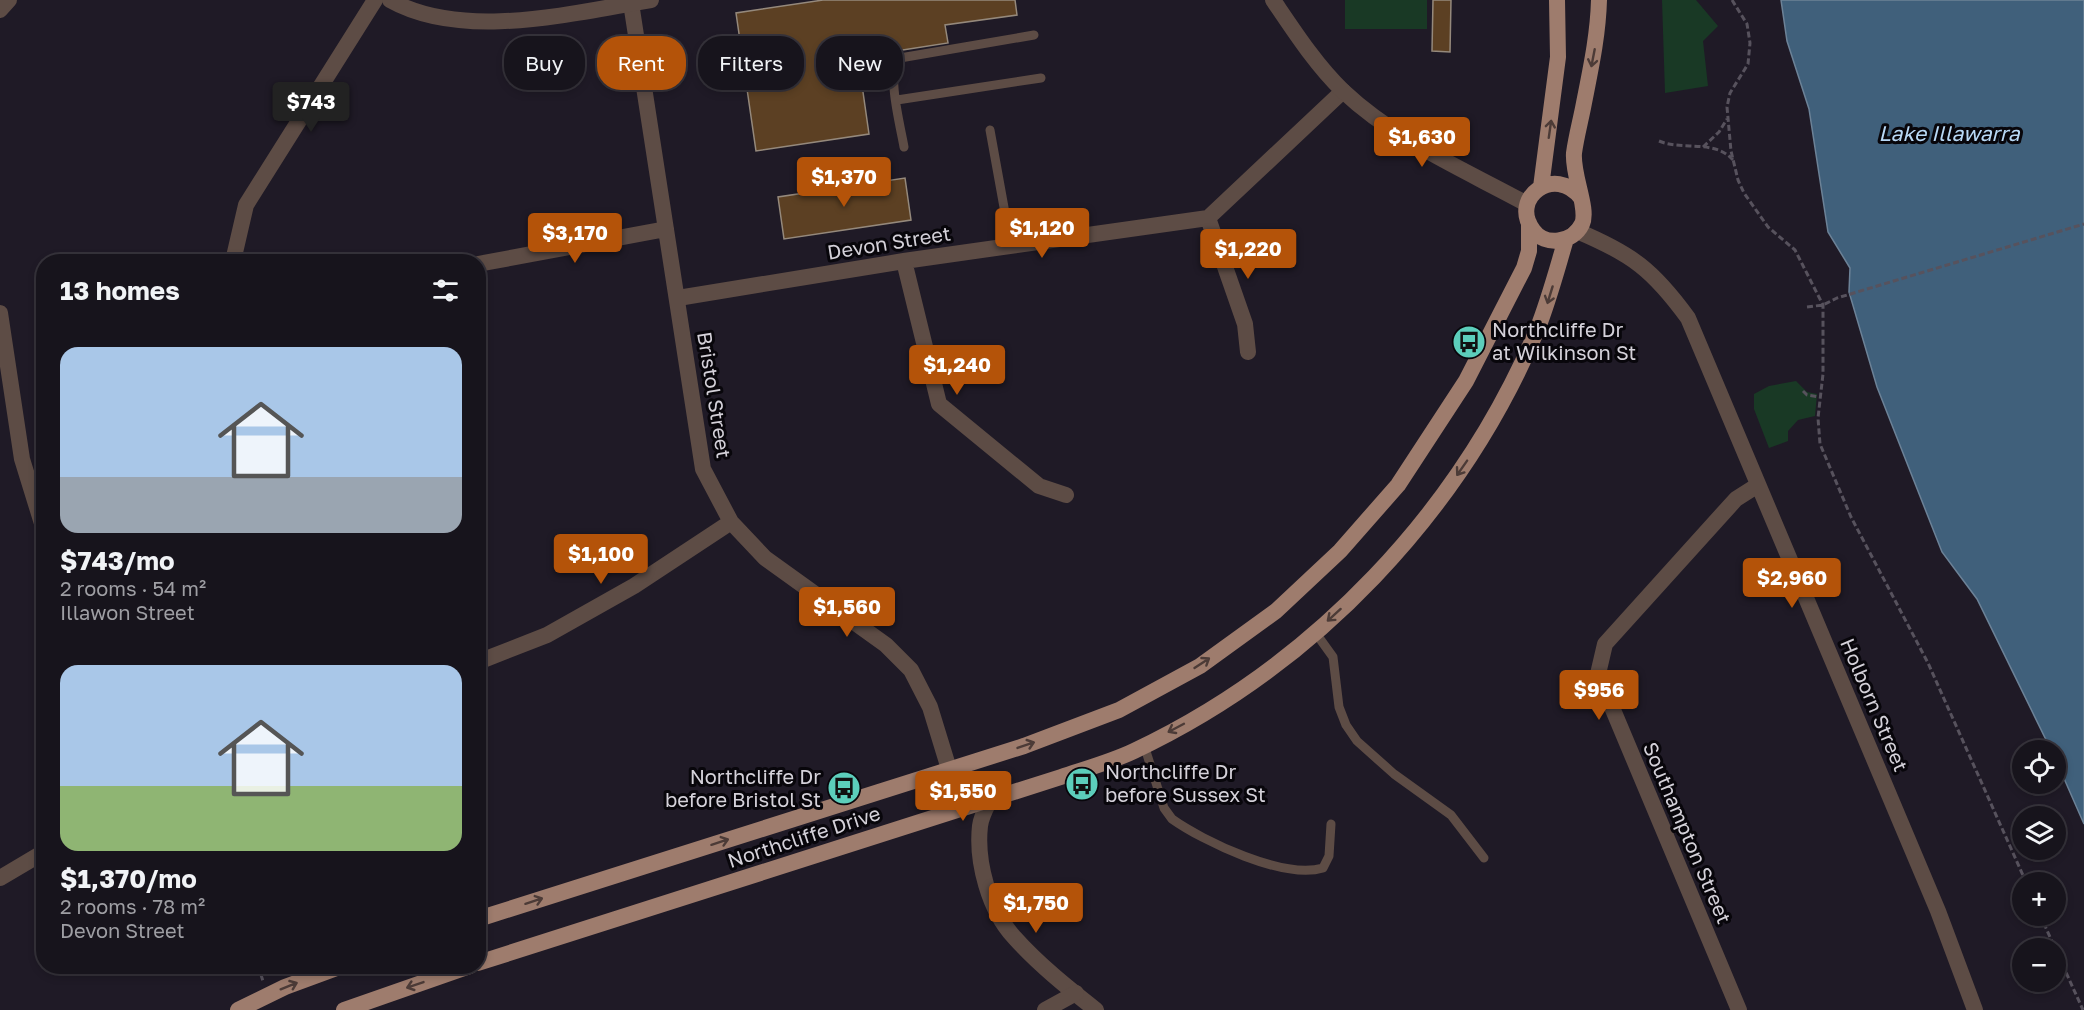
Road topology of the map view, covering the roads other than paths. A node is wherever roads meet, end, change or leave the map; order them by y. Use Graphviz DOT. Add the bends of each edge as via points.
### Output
graph roads {
  1 [pos="9,0"];
  2 [pos="375,0"];
  3 [pos="390,0"];
  4 [pos="651,0"];
  5 [pos="1273,0"];
  6 [pos="1557,0"];
  7 [pos="1599,0"];
  8 [pos="631,3"];
  9 [pos="0,10"];
  10 [pos="1034,35"];
  11 [pos="1041,78"];
  12 [pos="1343,91"];
  13 [pos="897,100"];
  14 [pos="990,130"];
  15 [pos="904,147"];
  16 [pos="1541,187"];
  17 [pos="1581,198"];
  18 [pos="1527,204"];
  19 [pos="1208,218"];
  20 [pos="1529,223"];
  21 [pos="666,230"];
  22 [pos="1572,235"];
  23 [pos="1011,246"];
  24 [pos="235,254"];
  25 [pos="904,261"];
  26 [pos="486,263"];
  27 [pos="678,298"];
  28 [pos="0,313"];
  29 [pos="1248,352"];
  30 [pos="1758,485"];
  31 [pos="1066,495"];
  32 [pos="36,504"];
  33 [pos="731,522"];
  34 [pos="1315,632"];
  35 [pos="486,659"];
  36 [pos="1144,745"];
  37 [pos="949,769"];
  38 [pos="990,800"];
  39 [pos="1331,824"];
  40 [pos="36,857"];
  41 [pos="1484,858"];
  42 [pos="0,878"];
  43 [pos="486,916"];
  44 [pos="486,960"];
  45 [pos="320,974"];
  46 [pos="447,974"];
  47 [pos="1076,993"];
  48 [pos="238,1010"];
  49 [pos="344,1010"];
  50 [pos="1045,1010"];
  51 [pos="1096,1010"];
  52 [pos="1739,1010"];
  53 [pos="1975,1010"];
  1 -- 9 [label="street"];
  2 -- 24 [label="street" via="246,205"];
  3 -- 8 [label="street" via="426,15 479,23"];
  4 -- 8 [label="street"];
  5 -- 12 [label="street"];
  16 -- 6 [label="main road, one-way" via="1558,57"];
  7 -- 17 [label="main road, one-way" via="1598,34 1574,153"];
  8 -- 21 [label="street, Bristol Street"];
  10 -- 13 [label="lane" via="900,58 893,68"];
  11 -- 13 [label="lane"];
  12 -- 18 [label="street" via="1405,137"];
  12 -- 19 [label="street"];
  13 -- 15 [label="lane"];
  14 -- 23 [label="lane"];
  16 -- 17 [label="main road" via="1558,183"];
  16 -- 18 [label="main road"];
  17 -- 22 [label="main road" via="1584,212"];
  18 -- 20 [label="main road"];
  19 -- 23 [label="street, Devon Street"];
  19 -- 29 [label="street" via="1245,324"];
  20 -- 22 [label="main road" via="1544,239 1555,241"];
  37 -- 20 [label="main road, Northcliffe Drive, one-way" via="1119,710 1200,666 1276,610 1340,551 1398,485 1466,381 1524,268"];
  21 -- 26 [label="street"];
  21 -- 27 [label="street, Bristol Street"];
  22 -- 30 [label="street, Holborn Street" via="1614,247 1648,269 1677,303 1688,318"];
  22 -- 34 [label="main road, Northcliffe Drive, one-way" via="1537,330 1497,412 1467,461 1434,508 1374,578"];
  23 -- 25 [label="street, Devon Street"];
  25 -- 27 [label="street, Devon Street"];
  25 -- 31 [label="street" via="939,404 1039,486"];
  27 -- 33 [label="street, Bristol Street" via="703,470"];
  28 -- 32 [label="street" via="22,459"];
  30 -- 52 [label="street, Southampton Street" via="1736,499 1605,644 1598,674"];
  30 -- 53 [label="street, Holborn Street" via="1938,911"];
  33 -- 35 [label="street" via="634,586 547,635"];
  33 -- 37 [label="street, Bristol Street" via="765,558 886,645 911,670 930,707"];
  34 -- 36 [label="main road, Northcliffe Drive, one-way" via="1230,697"];
  34 -- 41 [label="lane" via="1334,657 1339,707 1357,741 1394,774 1451,815"];
  36 -- 38 [label="main road, Northcliffe Drive"];
  36 -- 39 [label="lane" via="1164,808 1172,819 1246,858 1290,867 1323,868 1329,856"];
  43 -- 37 [label="main road, Northcliffe Drive, one-way"];
  38 -- 44 [label="main road, Northcliffe Drive"];
  38 -- 47 [label="street" via="980,823 981,851 983,874 996,908 1013,936"];
  40 -- 42 [label="street"];
  48 -- 45 [label="main road, one-way"];
  46 -- 49 [label="main road, one-way"];
  47 -- 50 [label="street"];
  47 -- 51 [label="street"];
}
